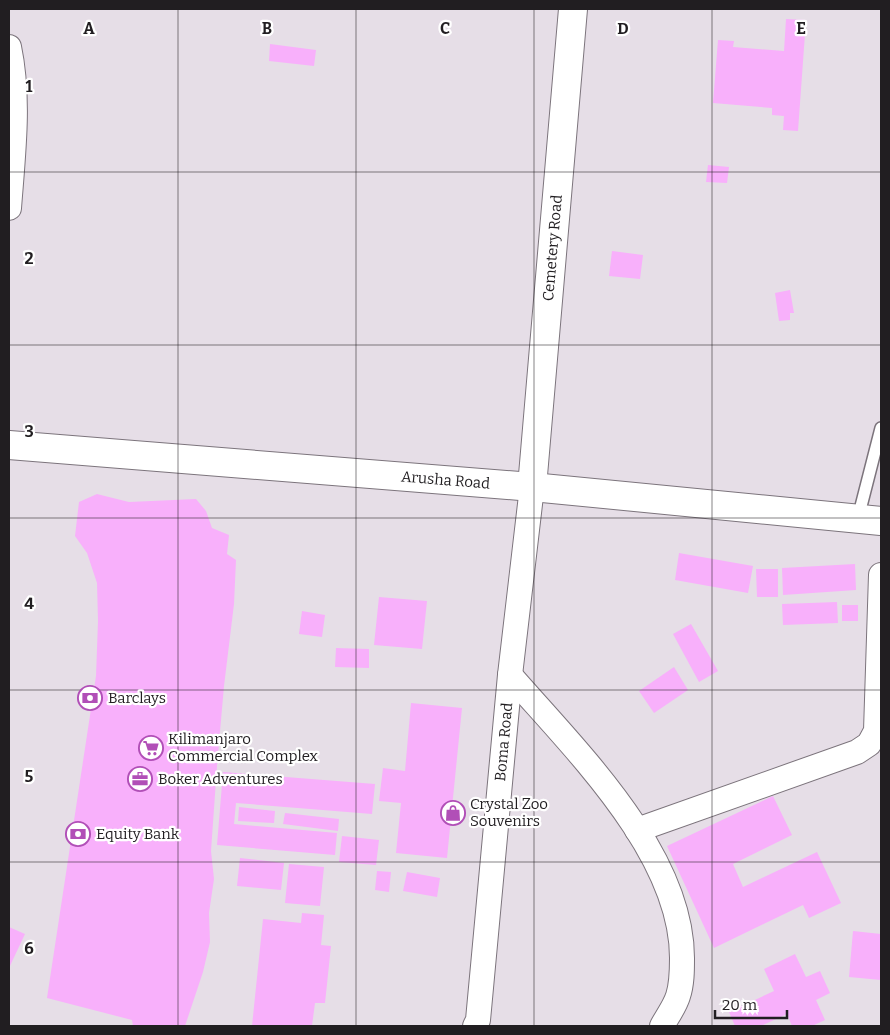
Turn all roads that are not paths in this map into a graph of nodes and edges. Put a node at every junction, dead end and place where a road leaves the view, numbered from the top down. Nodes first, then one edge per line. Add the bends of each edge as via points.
1 (573, 9) edge
2 (9, 47) edge
3 (12, 78) edge
4 (9, 208) edge
5 (881, 428) edge
6 (9, 445) edge
7 (532, 487) junction
8 (870, 519) edge
9 (881, 575) edge
10 (510, 675) junction
11 (637, 830) junction
12 (476, 1026) edge
13 (662, 1026) edge

1 - 7 main road, Cemetery Road
2 - 3 street
3 - 4 street via 15,108
5 - 8 lane
6 - 7 main road, Arusha Road
7 - 8 main road, Arusha Road
7 - 10 street, Boma Road
9 - 11 street via 876,731 869,744 857,752
10 - 11 street via 598,777
10 - 12 street, Boma Road
11 - 13 street via 654,857 680,925 682,973 678,996

